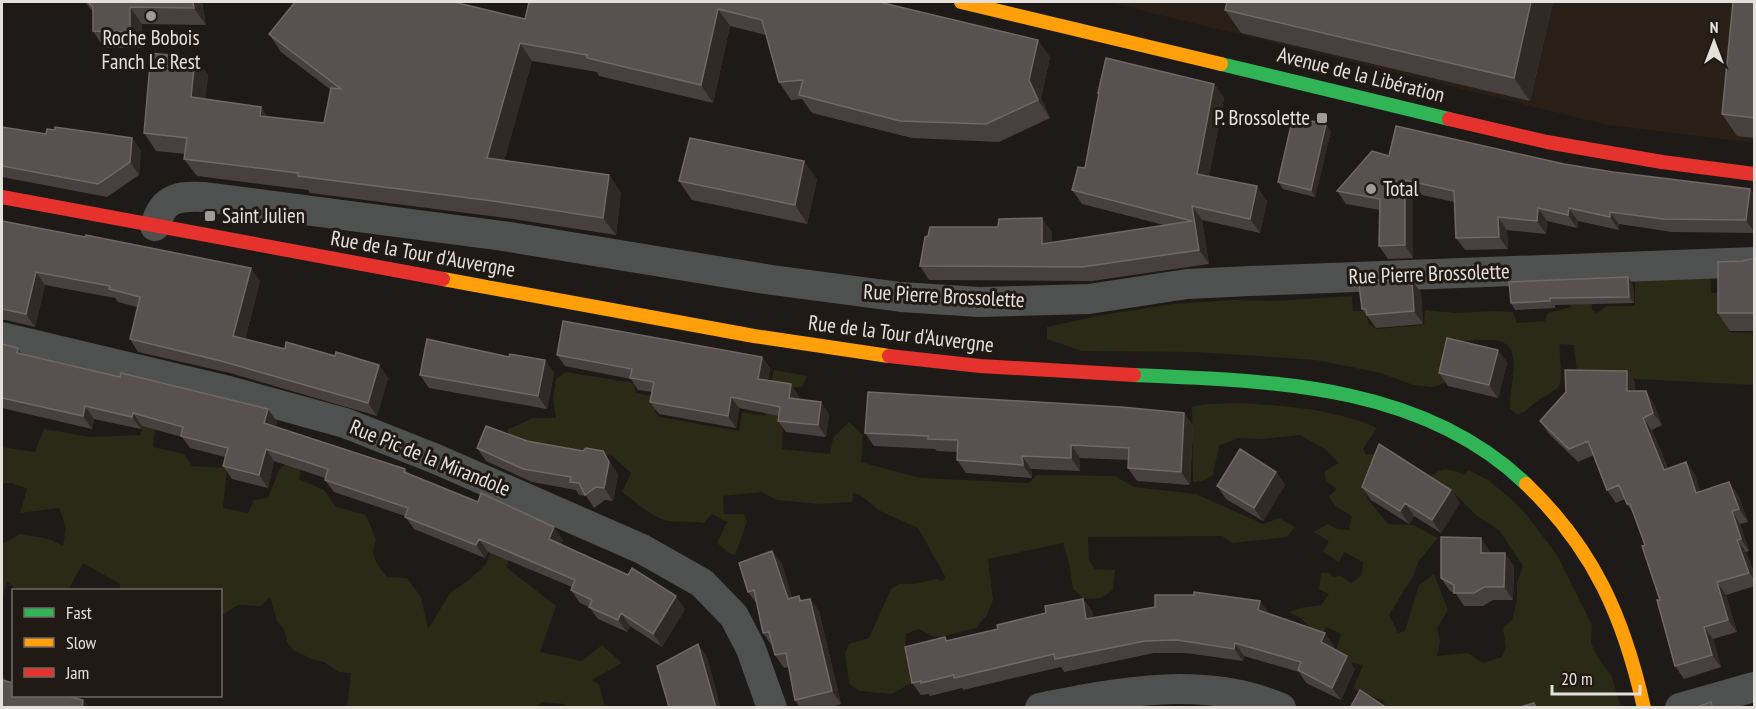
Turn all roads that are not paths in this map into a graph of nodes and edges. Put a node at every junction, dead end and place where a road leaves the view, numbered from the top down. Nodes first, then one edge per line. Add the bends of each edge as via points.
1 (961, 2) edge
2 (1755, 174) edge
3 (2, 197) edge
4 (155, 226) junction
5 (1755, 262) edge
6 (2, 337) edge
7 (1755, 687) edge
8 (772, 708) edge
9 (1040, 708) edge
10 (1281, 708) edge
11 (1644, 708) edge
12 (1680, 708) edge

1 - 2 street, Avenue de la Libération via 1547,142
3 - 4 street, Rue de la Tour d'Auvergne
4 - 5 street, Rue Pierre Brossolette via 166,203 187,196 205,197 514,238 841,290 980,302 1089,299 1250,280
4 - 11 street, Rue de la Tour d'Auvergne via 856,352 970,366 1315,387 1388,405 1438,424 1491,454 1528,484 1557,515 1581,545 1607,592 1623,631
6 - 8 street, Rue Pic de la Mirandole via 345,423 642,549 702,583 734,616 751,648
7 - 12 street
9 - 10 street via 1087,698 1178,689 1250,697

